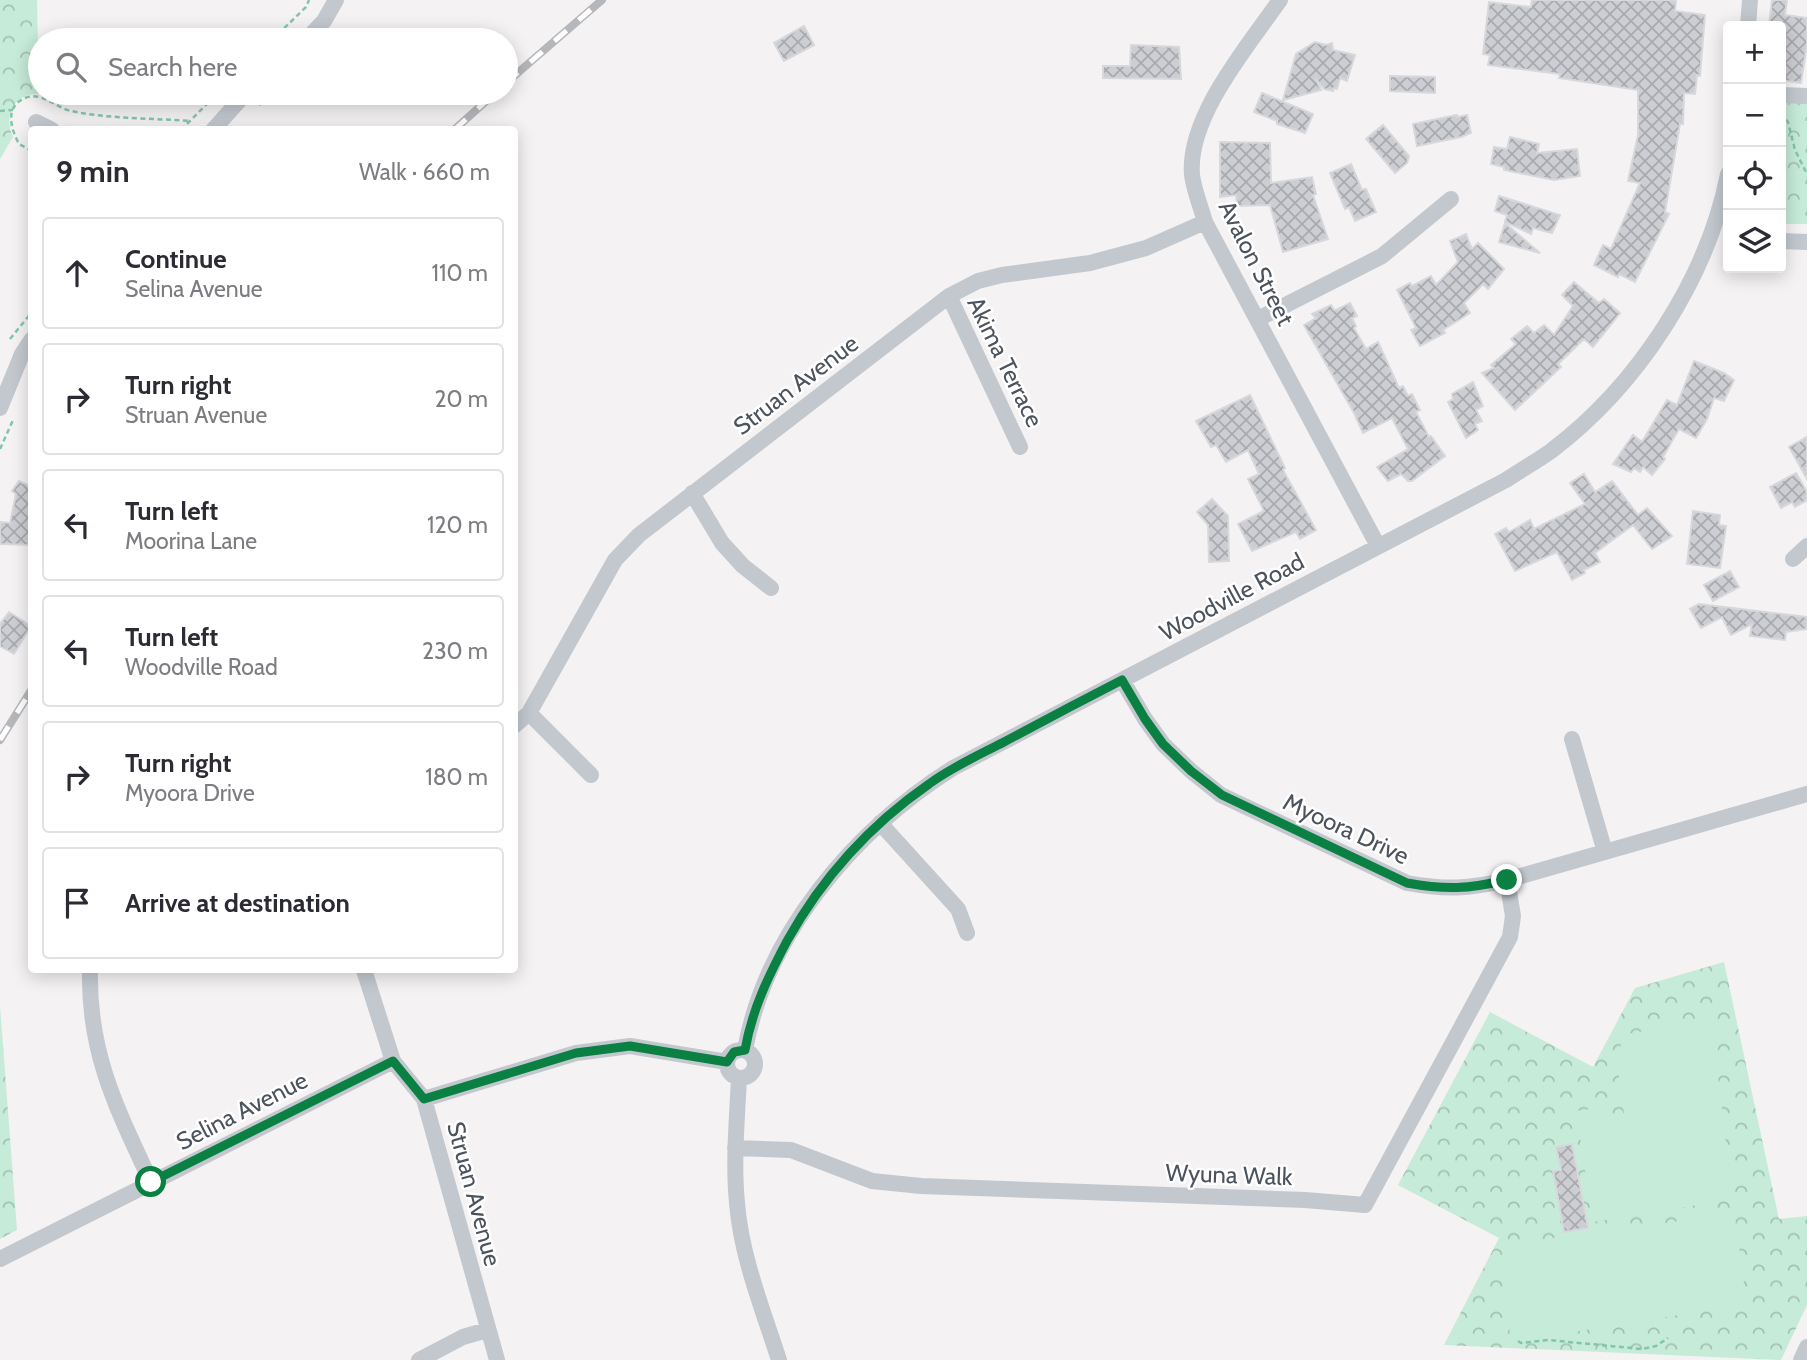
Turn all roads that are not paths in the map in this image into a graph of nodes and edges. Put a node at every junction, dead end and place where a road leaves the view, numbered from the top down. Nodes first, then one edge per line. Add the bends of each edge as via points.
1 (337, 0) edge
2 (1280, 0) edge
3 (1751, 0) edge
4 (1749, 21) edge
5 (317, 28) edge
6 (1786, 95) edge
7 (1807, 96) edge
8 (235, 105) edge
9 (36, 122) dead end
10 (44, 126) edge
11 (217, 126) edge
12 (1451, 199) dead end
13 (1723, 210) edge
14 (1205, 222) junction
15 (1720, 233) edge
16 (1786, 242) edge
17 (1807, 242) edge
18 (948, 296) junction
19 (1258, 319) junction
20 (28, 345) edge
21 (0, 408) edge
22 (1020, 447) dead end
23 (692, 493) junction
24 (1378, 546) junction
25 (1807, 546) edge
26 (1794, 559) dead end
27 (771, 588) dead end
28 (1122, 680) junction
29 (529, 713) junction
30 (518, 723) edge
31 (1572, 739) dead end
32 (591, 775) dead end
33 (1807, 794) edge
34 (880, 823) junction
35 (1605, 852) junction
36 (1507, 880) junction
37 (967, 933) dead end
38 (90, 973) edge
39 (364, 973) edge
40 (745, 1050) junction
41 (393, 1061) junction
42 (727, 1062) junction
43 (739, 1078) junction
44 (424, 1099) junction
45 (736, 1148) junction
46 (151, 1182) junction
47 (0, 1259) edge
48 (487, 1329) junction
49 (1807, 1347) edge
50 (419, 1360) edge
51 (497, 1360) edge
52 (779, 1360) edge
53 (1801, 1360) edge

1 - 5 street
2 - 14 street, Avalon Street via 1230,72 1195,142 1192,175
3 - 4 street
6 - 7 street
8 - 11 street
9 - 10 street
12 - 19 street via 1382,256
13 - 15 street, Woodville Road
14 - 18 street, Struan Avenue via 1146,248 1090,263 1002,275
14 - 19 street, Avalon Street
15 - 24 street, Woodville Road via 1648,352 1598,410 1506,480
16 - 17 street
18 - 22 street, Akima Terrace
18 - 23 street, Struan Avenue
19 - 24 street, Avalon Street
20 - 21 street
23 - 27 street via 722,543
23 - 29 street, Struan Avenue via 639,535 615,561
24 - 28 street, Woodville Road
25 - 26 street
28 - 34 street, Woodville Road via 953,768
28 - 36 street, Myoora Drive via 1163,744 1222,795 1407,883 1440,889
29 - 30 street, Struan Avenue
29 - 32 street
31 - 35 street
33 - 35 street, Myoora Drive
34 - 37 street via 958,909
34 - 40 street, Woodville Road via 834,871 794,928 761,990
35 - 36 street, Myoora Drive
36 - 45 street, Wyuna Walk via 1513,916 1510,937 1365,1205 920,1186 872,1181 791,1150
38 - 46 street via 99,1058
39 - 41 street, Struan Avenue
40 - 42 street via 734,1052
40 - 43 street via 754,1056 756,1065 752,1074
41 - 44 street, Struan Avenue
41 - 46 street, Selina Avenue
42 - 43 street via 731,1074
42 - 44 street via 630,1046 576,1053
43 - 45 street
44 - 48 street, Struan Avenue
45 - 52 street via 737,1204 748,1260
46 - 47 street, Selina Avenue
48 - 50 street
48 - 51 street, Struan Avenue
49 - 53 street

